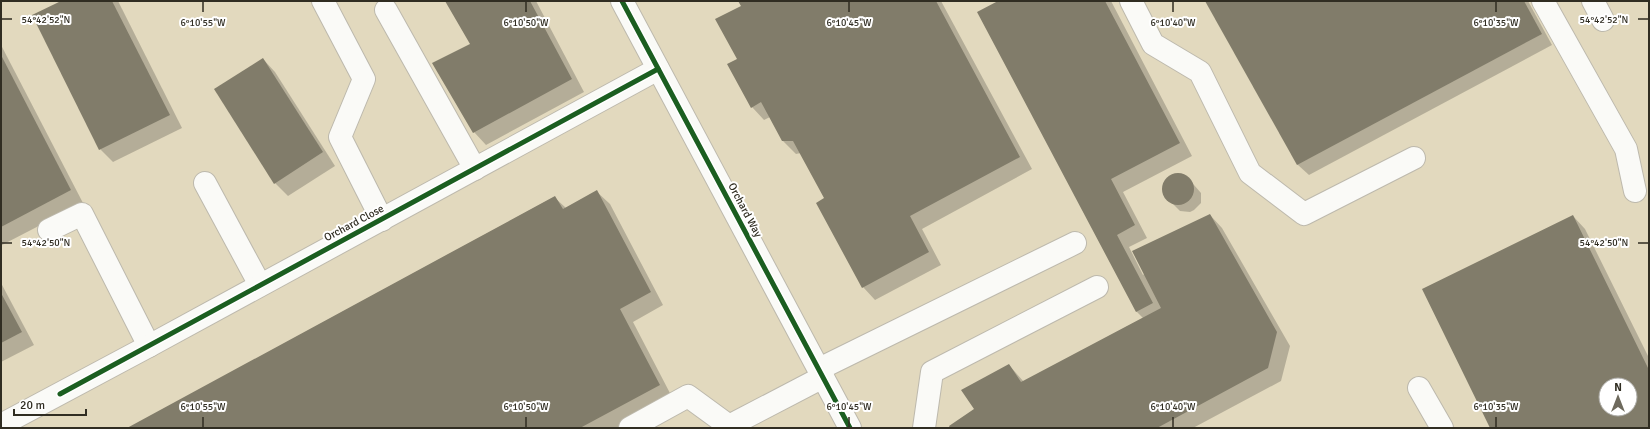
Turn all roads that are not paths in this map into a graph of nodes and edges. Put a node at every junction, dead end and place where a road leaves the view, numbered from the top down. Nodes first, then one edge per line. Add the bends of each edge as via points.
1 (323, 1) edge
2 (622, 1) edge
3 (1131, 1) edge
4 (1543, 1) edge
5 (1593, 1) edge
6 (386, 10) dead end
7 (1603, 20) dead end
8 (658, 69) junction
9 (1414, 158) dead end
10 (474, 169) junction
11 (205, 183) dead end
12 (1635, 191) dead end
13 (382, 220) junction
14 (49, 230) dead end
15 (1075, 243) dead end
16 (260, 285) junction
17 (1097, 287) dead end
18 (149, 346) junction
19 (821, 373) junction
20 (1419, 388) dead end
21 (1, 425) edge
22 (630, 428) edge
23 (850, 428) edge
24 (924, 428) edge
25 (1442, 428) edge

1 - 13 street via 364,79 340,137
2 - 8 street, Orchard Way
3 - 9 street via 1153,44 1200,72 1250,173 1304,214
4 - 12 street via 1626,149
5 - 7 street
6 - 10 street
8 - 10 street, Orchard Close
8 - 19 street, Orchard Way
10 - 13 street, Orchard Close
11 - 16 street
13 - 16 street, Orchard Close
14 - 18 street via 82,214
15 - 19 street
16 - 18 street, Orchard Close
17 - 24 street via 932,372
18 - 21 street, Orchard Close
19 - 22 street via 729,426 688,396
19 - 23 street, Orchard Way
20 - 25 street

